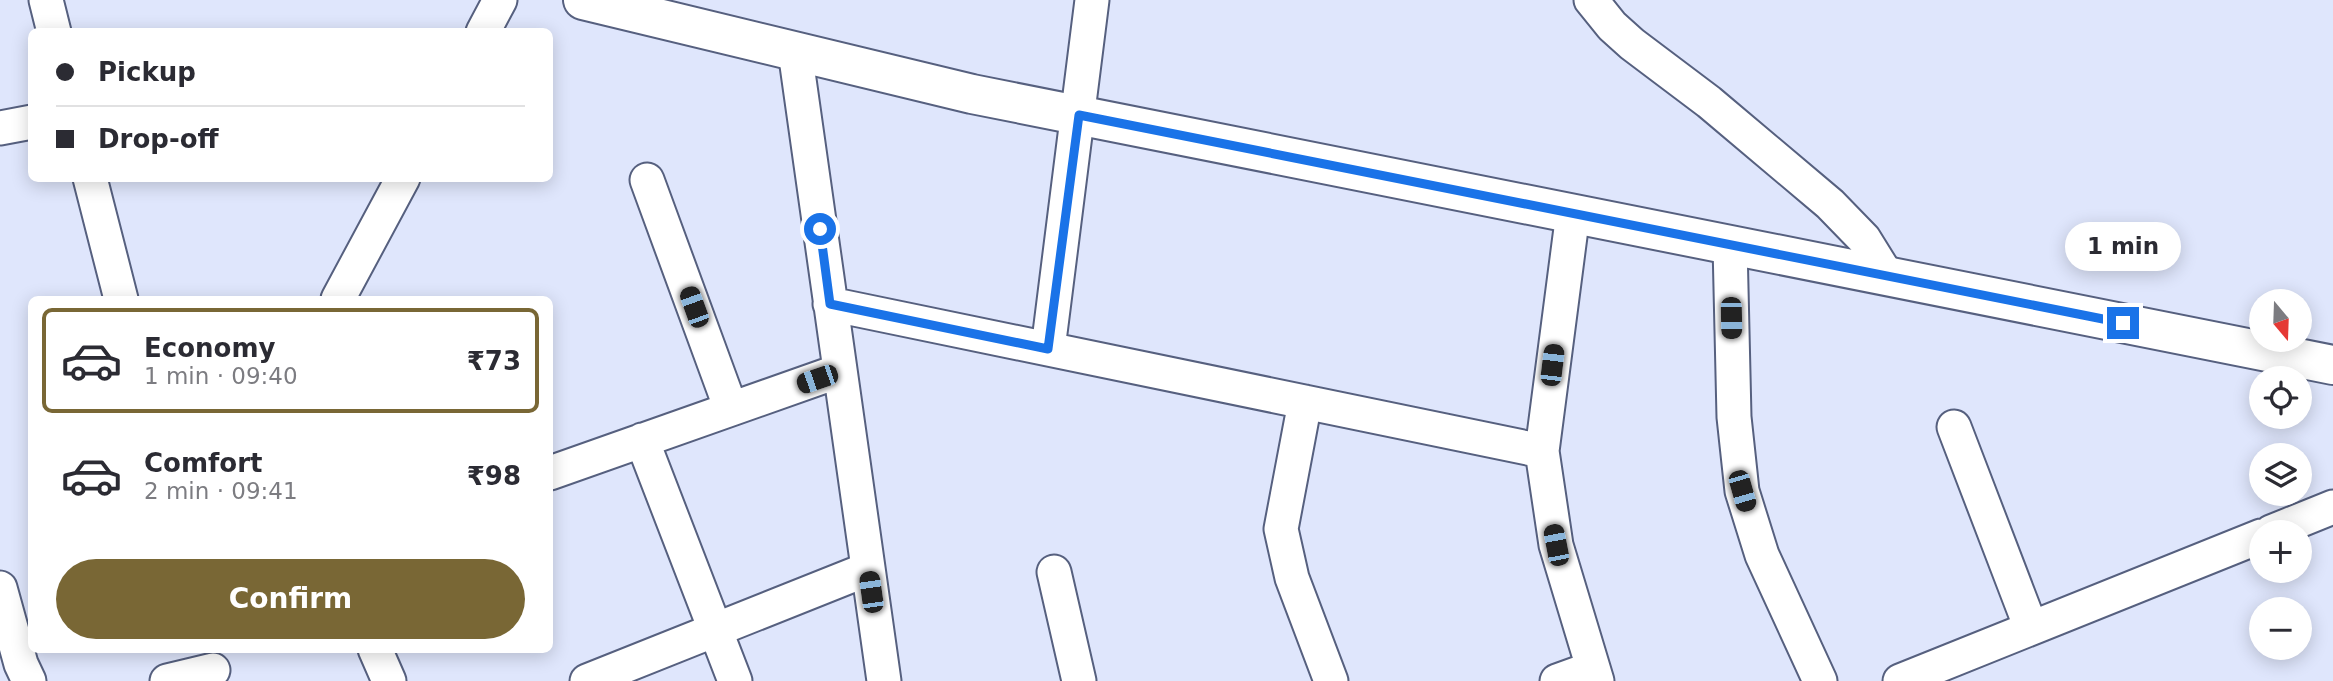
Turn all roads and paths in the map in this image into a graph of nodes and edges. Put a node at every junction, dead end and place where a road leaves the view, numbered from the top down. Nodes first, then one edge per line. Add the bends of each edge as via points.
1 (46, 0) edge
2 (500, 0) edge
3 (583, 0) edge
4 (1092, 0) edge
5 (1591, 0) edge
6 (634, 6) edge
7 (53, 28) edge
8 (485, 28) edge
9 (794, 51) junction
10 (1079, 115) junction
11 (28, 123) edge
12 (0, 128) edge
13 (647, 180) dead end
14 (91, 182) edge
15 (401, 182) edge
16 (1573, 213) junction
17 (1730, 244) junction
18 (1887, 276) junction
19 (120, 296) edge
20 (345, 296) edge
21 (830, 304) junction
22 (1048, 349) junction
23 (2333, 365) edge
24 (839, 371) junction
25 (1305, 402) junction
26 (731, 409) junction
27 (1954, 427) dead end
28 (642, 440) junction
29 (1542, 451) junction
30 (553, 471) edge
31 (2333, 507) edge
32 (2300, 520) edge
33 (2249, 541) edge
34 (868, 569) junction
35 (1054, 572) dead end
36 (0, 588) edge
37 (2031, 628) junction
38 (716, 629) junction
39 (377, 653) edge
40 (212, 667) edge
41 (1595, 674) edge
42 (29, 681) edge
43 (167, 681) edge
44 (389, 681) edge
45 (587, 681) edge
46 (735, 681) edge
47 (884, 681) edge
48 (1079, 681) edge
49 (1331, 681) edge
50 (1557, 681) edge
51 (1819, 681) edge
52 (1900, 681) edge

1 - 7 street
2 - 8 street
3 - 6 main road
4 - 10 street
5 - 18 street via 1632,44 1830,204 1864,239
6 - 9 main road
9 - 10 main road
9 - 21 street
10 - 16 main road
10 - 22 street
11 - 12 street
13 - 26 street
14 - 19 street
15 - 20 street
16 - 17 main road
16 - 29 street
17 - 18 main road
17 - 51 street via 1734,417 1742,491 1762,555
18 - 23 main road
21 - 22 street
21 - 24 street
22 - 25 street
24 - 26 street
24 - 34 street
25 - 29 street
25 - 49 street via 1281,529 1292,578
26 - 28 street
27 - 37 street
28 - 30 street
28 - 38 street
29 - 41 street via 1556,545
31 - 32 street
33 - 37 street
34 - 38 street
34 - 47 street
35 - 48 street
36 - 42 street
37 - 52 street
38 - 45 street
38 - 46 street
39 - 44 street
40 - 43 street
41 - 50 street

